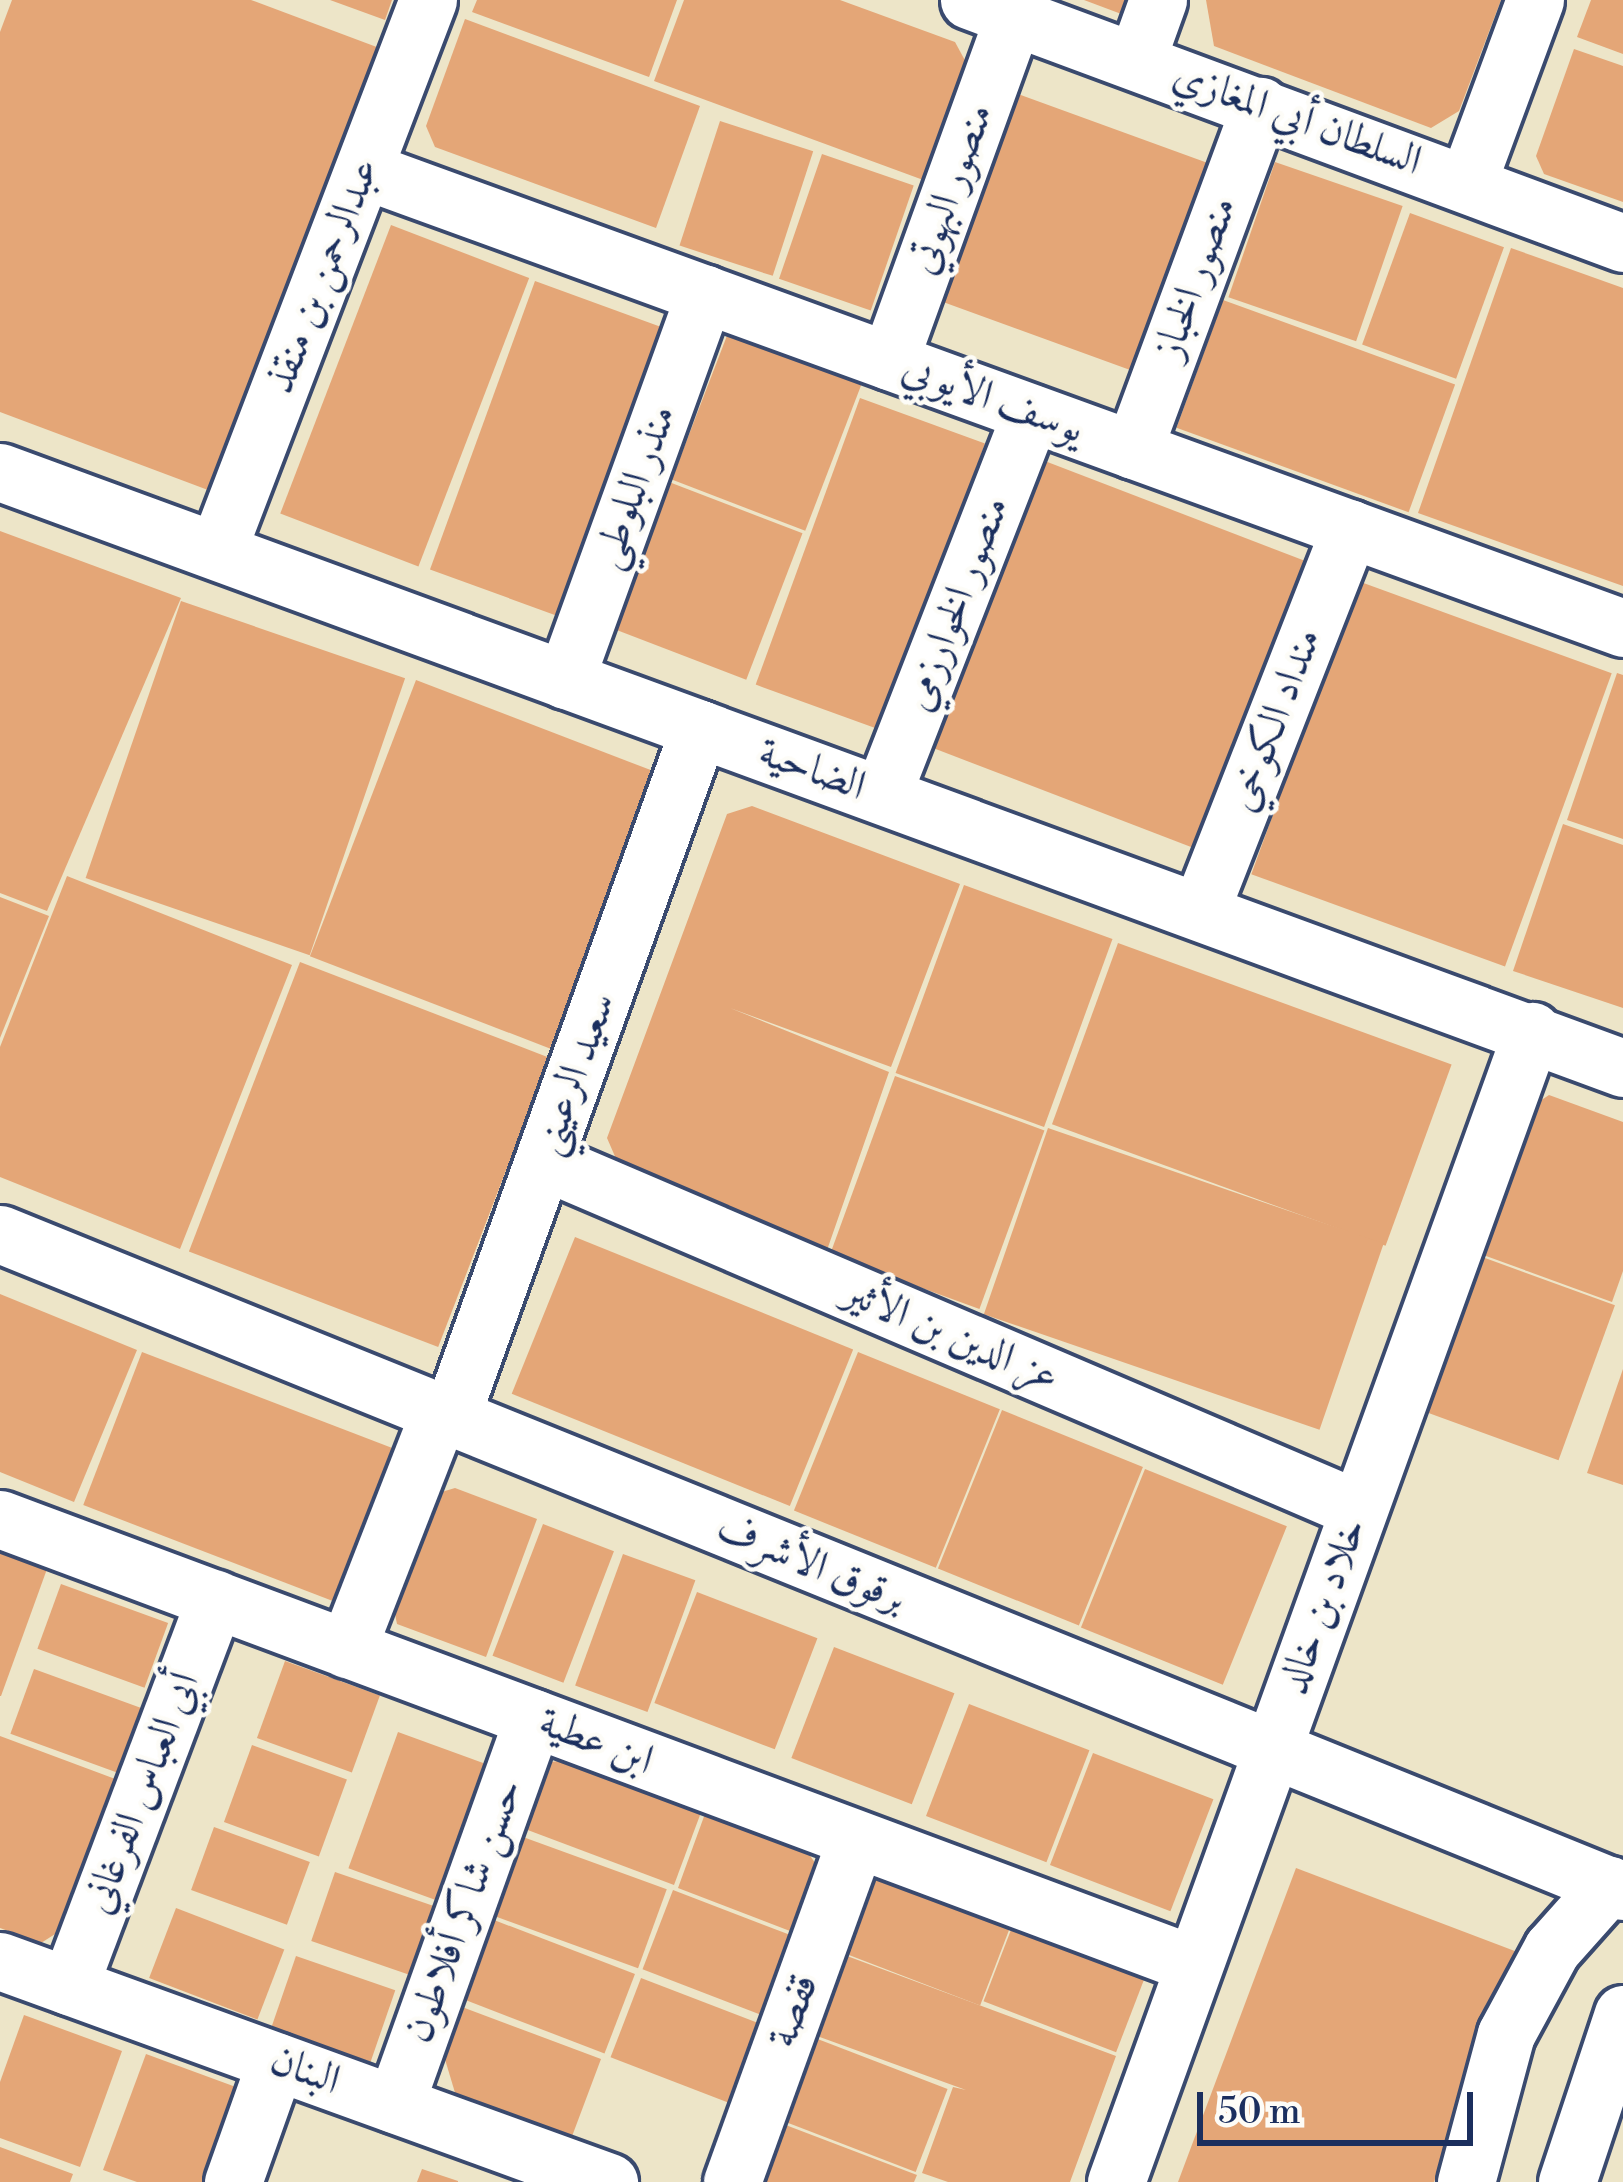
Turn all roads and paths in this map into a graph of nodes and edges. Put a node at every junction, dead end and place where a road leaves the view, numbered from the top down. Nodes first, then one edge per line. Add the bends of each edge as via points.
1 (428, 0) edge
2 (1159, 0) edge
3 (1535, 0) edge
4 (991, 8) edge
5 (1136, 61) junction
6 (1260, 106) junction
7 (364, 170) junction
8 (1468, 182) junction
9 (1623, 243) edge
10 (705, 294) junction
11 (889, 361) junction
12 (1031, 413) junction
13 (1133, 450) junction
14 (0, 472) edge
15 (1350, 528) junction
16 (217, 551) junction
17 (1623, 628) edge
18 (565, 680) junction
19 (699, 729) junction
20 (882, 795) junction
21 (1200, 911) junction
22 (1532, 1030) junction
23 (1623, 1068) edge
24 (544, 1161) junction
25 (0, 1234) edge
26 (444, 1417) junction
27 (1358, 1510) junction
28 (0, 1519) edge
29 (215, 1599) junction
30 (347, 1649) junction
31 (532, 1718) junction
32 (1271, 1749) junction
33 (856, 1840) junction
34 (1616, 1888) edge
35 (0, 1960) edge
36 (1193, 1964) junction
37 (69, 1986) junction
38 (1623, 2014) edge
39 (276, 2061) junction
40 (395, 2104) junction
41 (525, 2168) edge
42 (233, 2182) edge
43 (609, 2182) edge
44 (732, 2182) edge
45 (1115, 2182) edge
46 (1466, 2182) edge
47 (1567, 2182) edge

1 - 7 street, عبدالرحمن بن منقذ
2 - 5 street
3 - 8 street
4 - 5 street, السلطان أبي المغازي
4 - 11 street, منصور البهوتي
5 - 6 street, السلطان أبي المغازي
6 - 8 street, السلطان أبي المغازي
6 - 13 street, منصور الخباز
7 - 10 street, يوسف الأيوبي
7 - 16 street, عبدالرحمن بن منقذ
8 - 9 street, السلطان أبي المغازي
10 - 11 street, يوسف الأيوبي
10 - 18 street, منذر البلوطي
11 - 12 street, يوسف الأيوبي
12 - 13 street, يوسف الأيوبي
12 - 20 street, منصور الخوارزمي
13 - 15 street, يوسف الأيوبي
14 - 16 street, الضاحية
15 - 17 street, يوسف الأيوبي
15 - 21 street, منداد الكوخي
16 - 18 street, الضاحية
18 - 19 street, الضاحية
19 - 20 street, الضاحية
19 - 24 street, سعيد الرعيني
20 - 21 street, الضاحية
21 - 22 street, الضاحية
22 - 23 street, الضاحية
22 - 27 street, خلاد بن خالد
24 - 26 street, سعيد الرعيني
24 - 27 street, عز الدين بن الأثير
25 - 26 street, برقوق الأشرف
26 - 30 street, سعيد الرعيني
26 - 32 street, برقوق الأشرف
27 - 32 street, خلاد بن خالد
28 - 29 street, ابن عطية
29 - 30 street, ابن عطية
29 - 37 street, أبي العباس الفرغاني
30 - 31 street, ابن عطية
31 - 33 street, ابن عطية
31 - 40 street, حسن شاكر أفلاطون
32 - 34 street, برقوق الأشرف
32 - 36 street, خلاد بن خالد
33 - 36 street, ابن عطية
33 - 44 street, قفصة
34 - 46 street via 1552,1948 1506,2034
35 - 37 street, البنان
36 - 45 street, خلاد بن خالد
37 - 39 street, البنان
38 - 47 street
39 - 40 street, البنان
39 - 42 street
40 - 41 street, البنان
41 - 43 street, البنان

